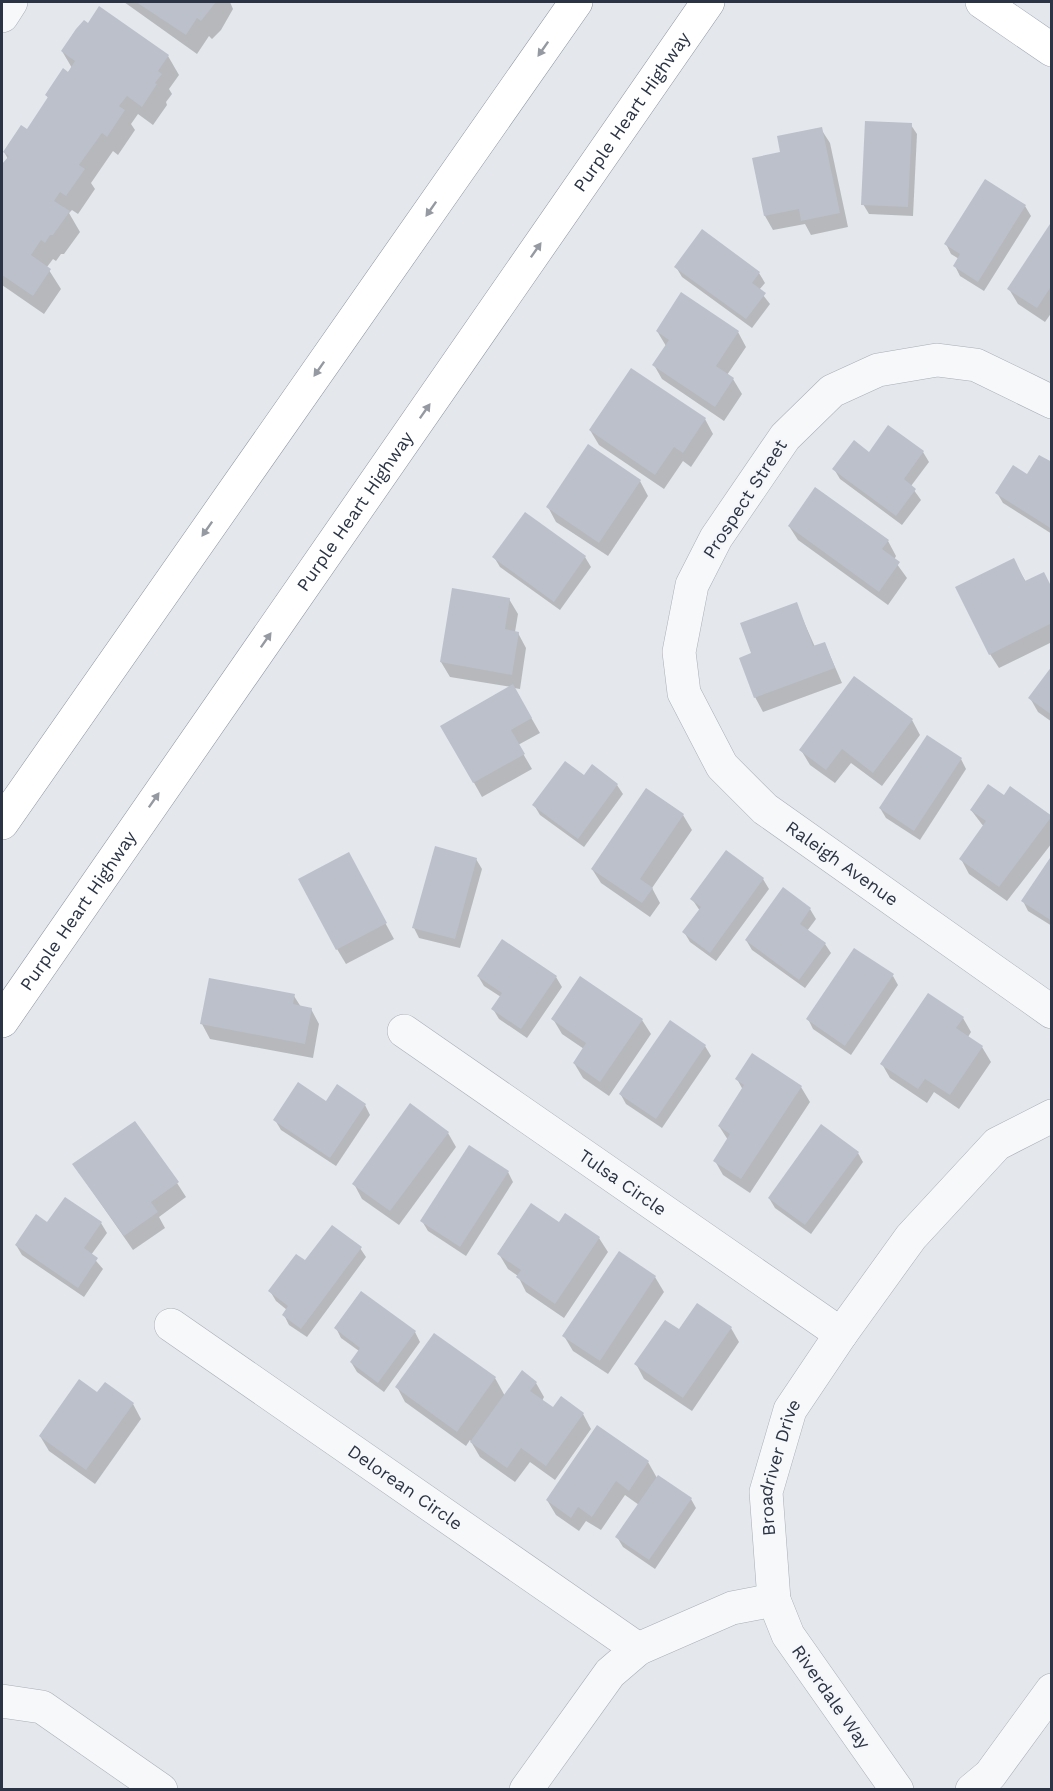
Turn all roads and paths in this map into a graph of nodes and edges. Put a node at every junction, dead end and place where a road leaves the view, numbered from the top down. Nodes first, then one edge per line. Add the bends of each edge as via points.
1 (11, 2) edge
2 (576, 2) edge
3 (708, 2) edge
4 (982, 2) edge
5 (2, 16) edge
6 (1052, 50) edge
7 (1052, 402) edge
8 (682, 672) joint
9 (2, 823) edge
10 (1052, 1012) edge
11 (2, 1021) edge
12 (404, 1031) dead end
13 (1052, 1116) edge
14 (171, 1325) dead end
15 (841, 1334) junction
16 (774, 1600) junction
17 (638, 1649) junction
18 (1052, 1690) edge
19 (2, 1701) edge
20 (160, 1790) edge
21 (526, 1790) edge
22 (897, 1790) edge
23 (972, 1790) edge

1 - 5 street
2 -> 9 main road
11 -> 3 main road, Purple Heart Highway
4 - 6 main road
7 - 8 street, Prospect Street via 976,365 937,360 878,370 832,391 785,437 716,538 692,585 679,652
8 - 10 street, Raleigh Avenue via 684,693 722,766 765,809
12 - 15 street, Tulsa Circle
13 - 15 street, Broadriver Drive via 997,1144 911,1237
14 - 17 street, Delorean Circle
15 - 16 street, Broadriver Drive via 790,1410 766,1492
16 - 17 street via 732,1608
16 - 22 street, Riverdale Way via 788,1635
17 - 21 street via 610,1673
18 - 23 street via 990,1775
19 - 20 street via 42,1707

